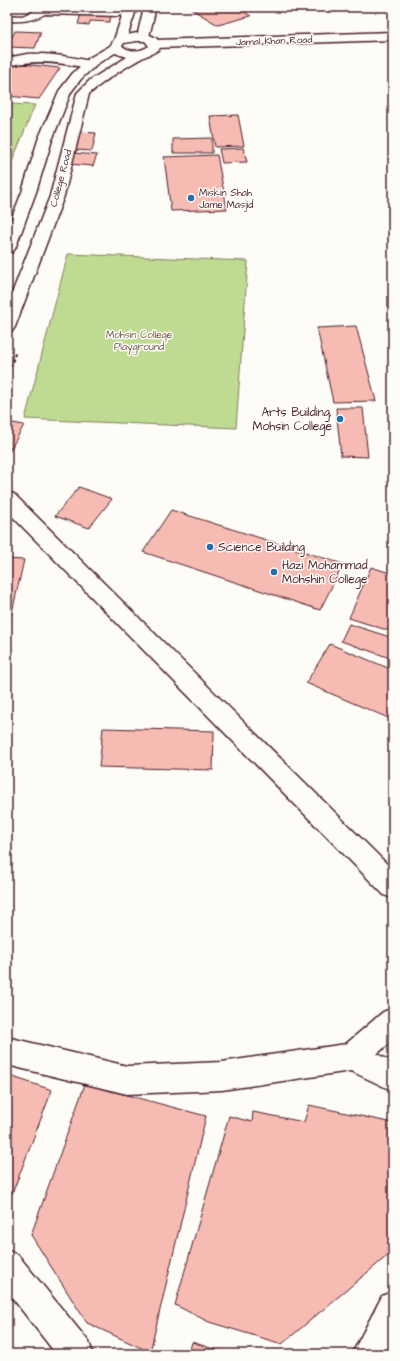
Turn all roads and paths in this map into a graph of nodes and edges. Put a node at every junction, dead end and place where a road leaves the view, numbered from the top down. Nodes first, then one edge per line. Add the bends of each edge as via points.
1 (131, 7) edge
2 (150, 7) edge
3 (118, 13) dead end
4 (7, 18) edge
5 (393, 36) edge
6 (143, 37) junction
7 (118, 44) junction
8 (155, 44) junction
9 (141, 53) junction
10 (7, 62) edge
11 (90, 65) junction
12 (7, 249) edge
13 (7, 327) edge
14 (17, 347) dead end
15 (7, 377) edge
16 (7, 499) edge
17 (393, 887) edge
18 (393, 1022) edge
19 (7, 1051) edge
20 (352, 1057) junction
21 (393, 1078) edge
22 (7, 1266) edge
23 (393, 1307) edge
24 (77, 1354) edge
25 (368, 1354) edge

1 - 7 main road
2 - 6 main road
3 - 4 main road via 56,10 42,11 22,19
5 - 8 main road, Jamal Khan Road
6 - 7 main road via 130,37
6 - 8 main road
7 - 9 main road via 119,50
7 - 11 main road
8 - 9 main road, College Road via 152,50
9 - 13 main road, College Road via 83,93 57,196
10 - 11 main road via 20,58 38,58 71,60
11 - 12 main road via 65,91
14 - 15 path
16 - 17 main road
18 - 20 main road
19 - 20 main road via 127,1080 222,1076
20 - 21 main road
22 - 24 main road
23 - 25 main road

